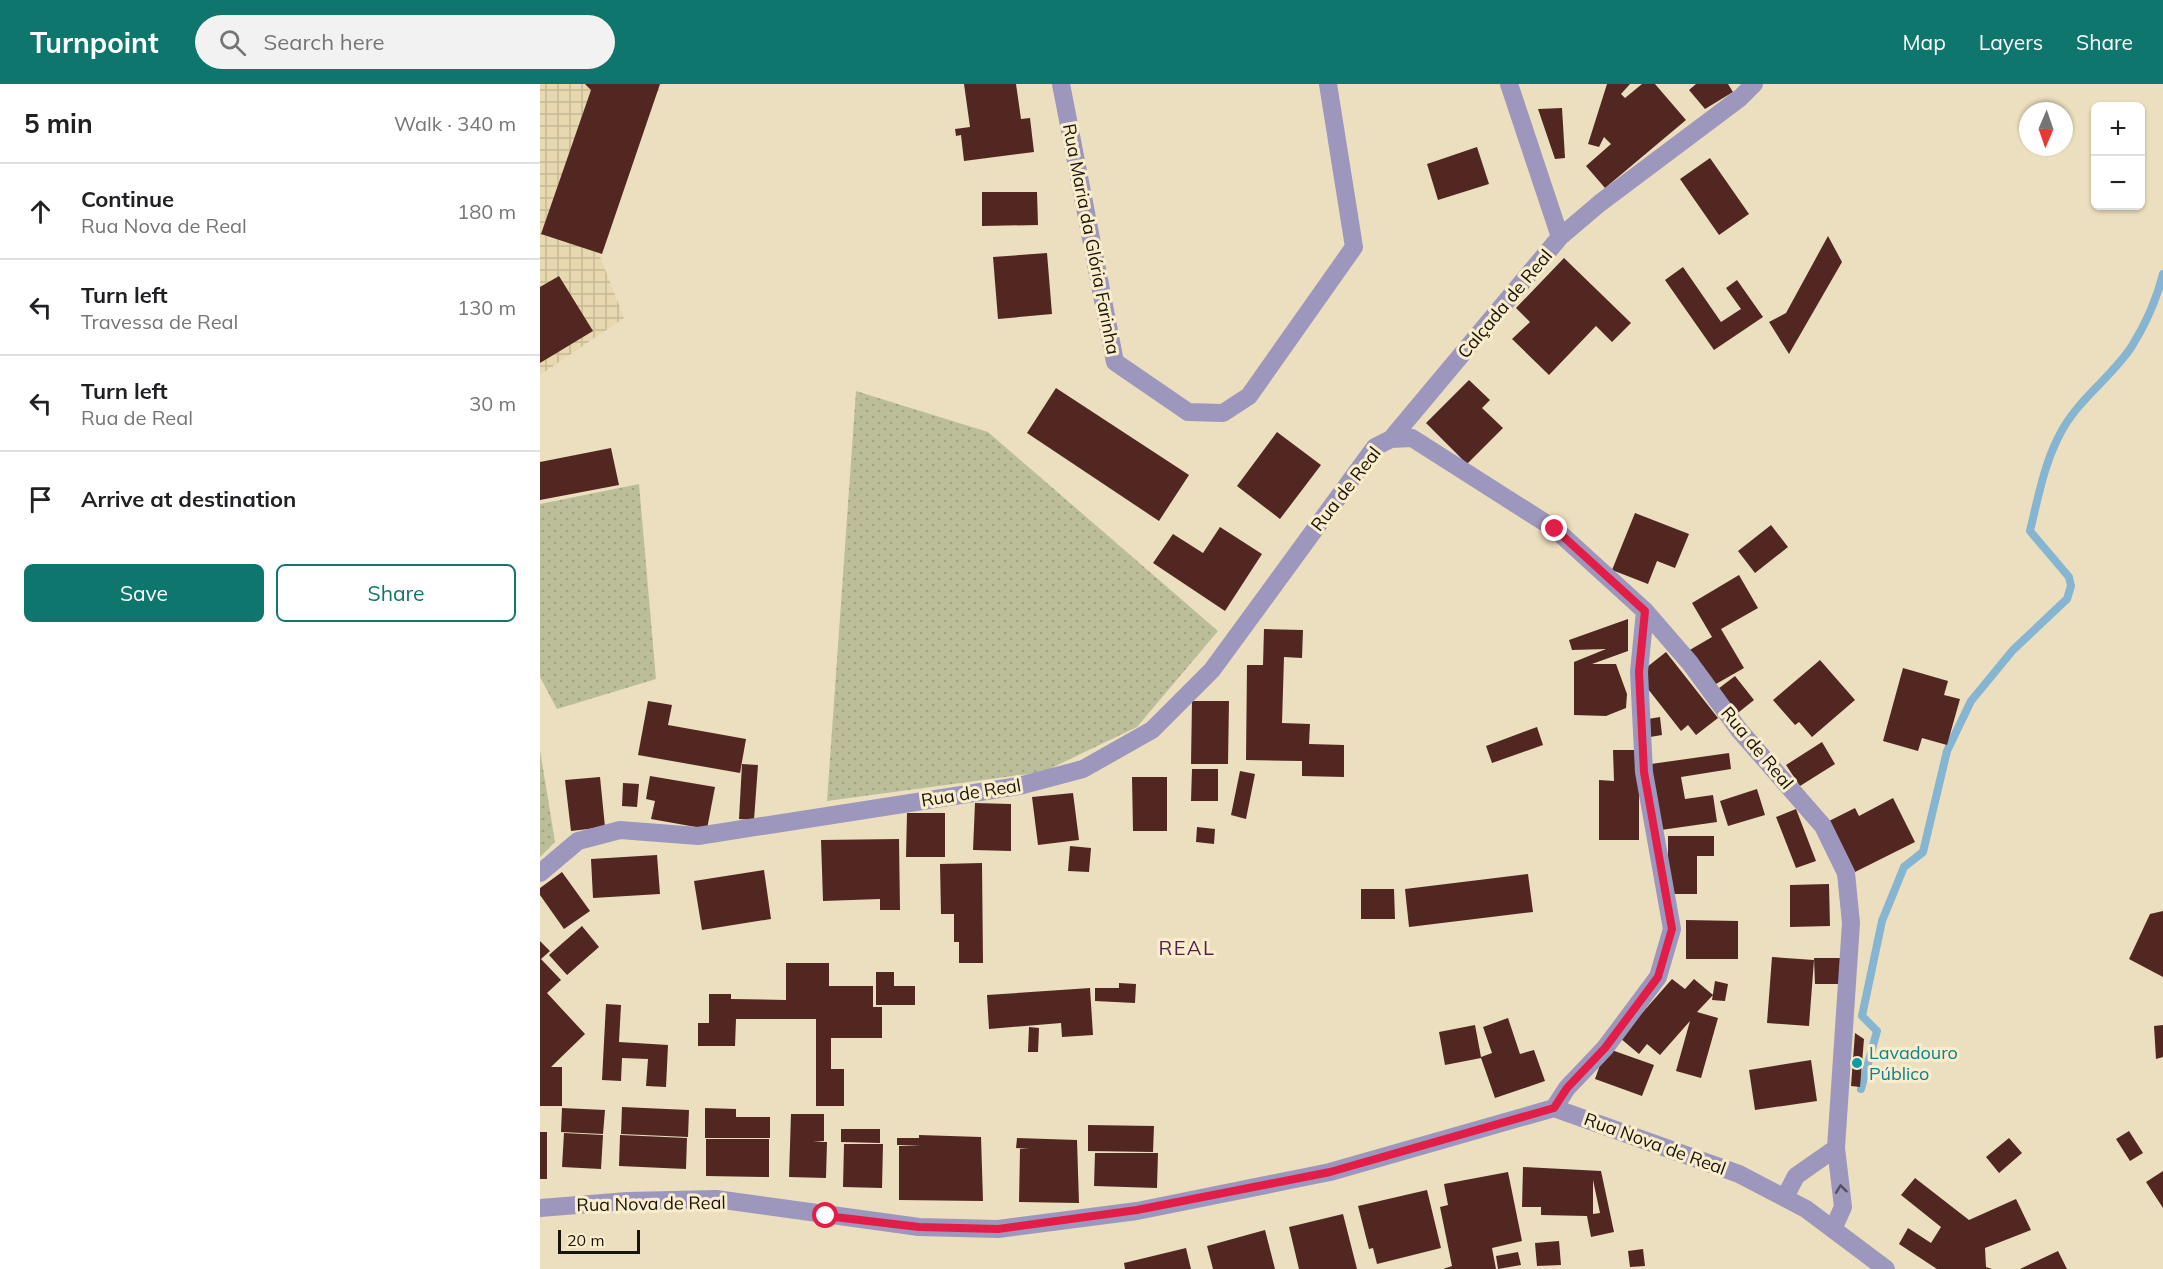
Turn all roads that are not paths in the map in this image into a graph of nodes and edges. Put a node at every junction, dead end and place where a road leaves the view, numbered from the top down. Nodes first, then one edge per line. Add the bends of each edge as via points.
1 (1061, 84) edge
2 (1328, 84) edge
3 (1509, 84) edge
4 (1754, 84) edge
5 (1560, 237) junction
6 (1391, 439) junction
7 (1645, 611) junction
8 (540, 873) edge
9 (1554, 1108) junction
10 (1836, 1148) junction
11 (1785, 1197) junction
12 (540, 1208) edge
13 (1834, 1227) junction
14 (1886, 1269) edge

1 - 2 street, Rua Maria da Glória Farinha via 1115,362 1188,412 1223,413 1249,396 1354,247
3 - 5 street, Calçada de Real
4 - 5 street
5 - 6 street, Calçada de Real
6 - 7 street, Rua de Real via 1412,438 1555,529
6 - 8 street, Rua de Real via 1375,447 1212,670 1152,730 1083,769 1019,786 698,836 620,830 578,842
7 - 9 street via 1639,672 1644,772 1672,929 1658,977
7 - 10 street, Rua de Real via 1690,663 1738,730 1822,826 1846,873 1851,923
9 - 11 street, Rua Nova de Real via 1740,1174
9 - 12 street, Rua Nova de Real via 1330,1172 1137,1210 998,1229 907,1225 716,1199
10 - 11 street via 1796,1176
13 -> 10 street, Rua de Real via 1843,1207
11 - 13 street, Rua Nova de Real
13 - 14 street

